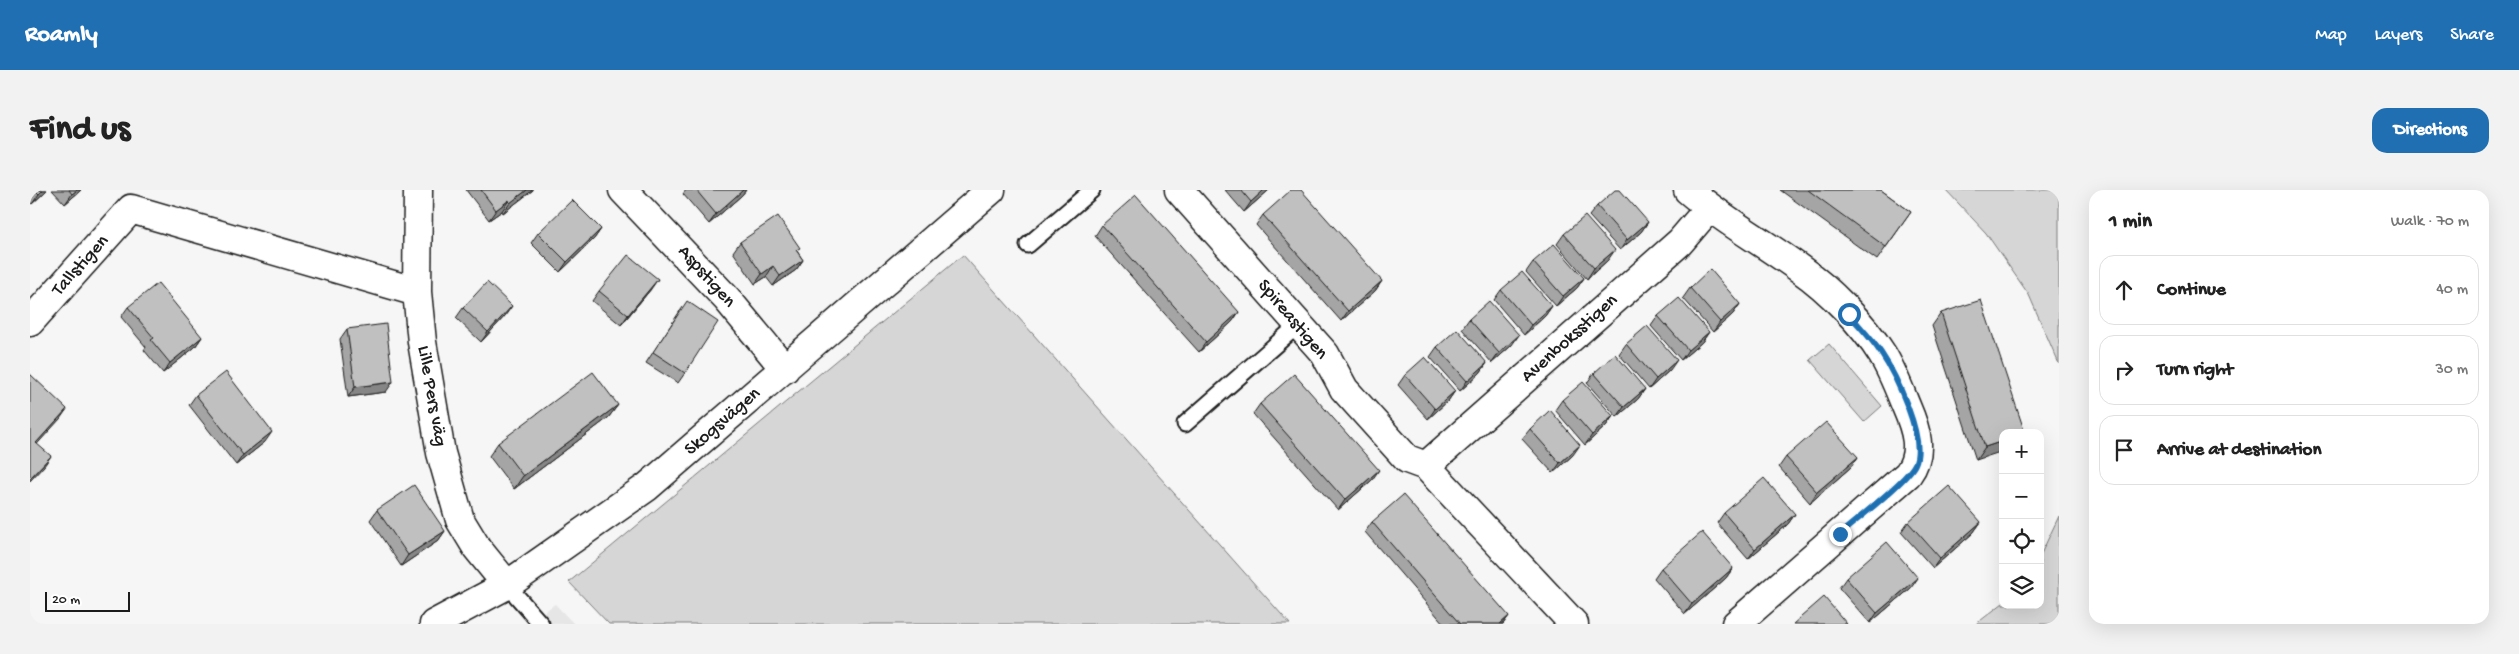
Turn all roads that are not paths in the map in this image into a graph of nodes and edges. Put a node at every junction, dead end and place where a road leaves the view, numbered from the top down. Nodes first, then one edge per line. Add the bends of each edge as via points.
1 (418, 190) edge
2 (623, 190) edge
3 (991, 190) edge
4 (1092, 190) edge
5 (1179, 190) edge
6 (1688, 190) edge
7 (1709, 208) junction
8 (1028, 245) dead end
9 (417, 292) junction
10 (30, 322) edge
11 (1298, 325) junction
12 (785, 369) junction
13 (1185, 424) dead end
14 (1426, 466) junction
15 (507, 585) junction
16 (434, 624) edge
17 (541, 624) edge
18 (1574, 624) edge
19 (1736, 624) edge

1 - 9 street, Lille Pers väg
2 - 12 street, Aspstigen via 727,299
3 - 12 street, Skogsvägen
4 - 8 lane
5 - 11 street, Spireastigen
6 - 7 street
7 - 14 street, Avenboksstigen via 1680,242
7 - 19 street via 1802,270 1849,314 1882,355 1902,395 1917,439 1917,456 1908,474
9 - 10 street, Tallstigen via 131,209
9 - 15 street, Lille Pers väg via 441,453 460,520
11 - 13 lane
11 - 14 street, Spireastigen via 1325,354 1350,396 1407,459
12 - 15 street, Skogsvägen via 647,487
14 - 18 street
15 - 16 street, Skogsvägen
15 - 17 lane

